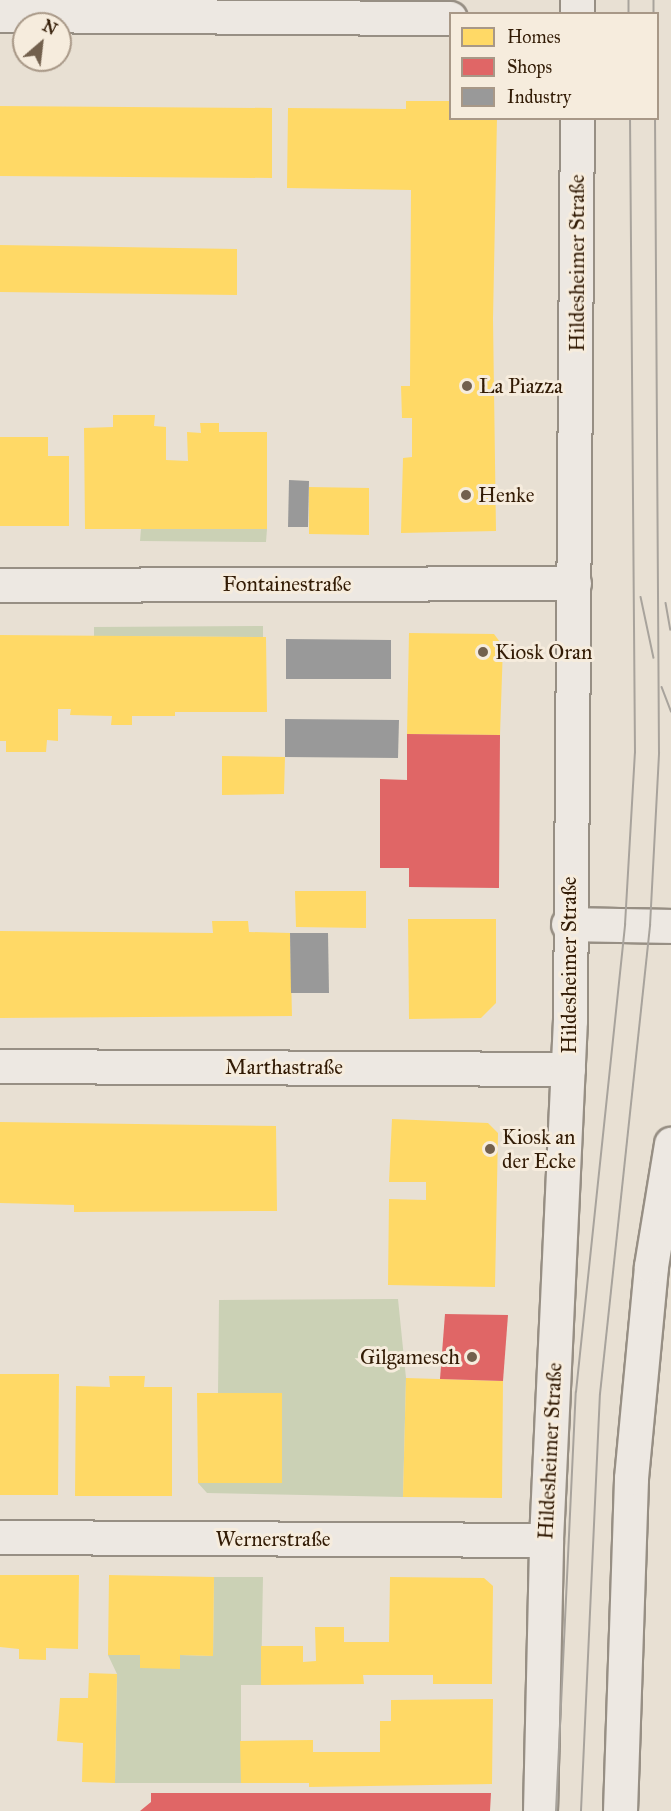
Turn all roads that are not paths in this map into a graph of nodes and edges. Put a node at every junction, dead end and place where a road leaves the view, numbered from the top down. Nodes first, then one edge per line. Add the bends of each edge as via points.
1 (0, 15) edge
2 (449, 18) edge
3 (577, 120) edge
4 (574, 583) junction
5 (0, 585) edge
6 (568, 924) junction
7 (671, 926) edge
8 (0, 1066) edge
9 (568, 1069) junction
10 (671, 1144) edge
11 (0, 1537) edge
12 (546, 1540) junction
13 (540, 1811) edge
14 (620, 1811) edge

1 - 2 main road
3 - 4 main road, Hildesheimer Straße
4 - 5 main road, Fontainestraße
4 - 6 main road, Hildesheimer Straße
6 - 7 main road
6 - 9 main road, Hildesheimer Straße
8 - 9 main road, Marthastraße
9 - 12 main road, Hildesheimer Straße
10 - 14 main road via 651,1266 631,1478
11 - 12 main road, Wernerstraße
12 - 13 main road, Hildesheimer Straße

